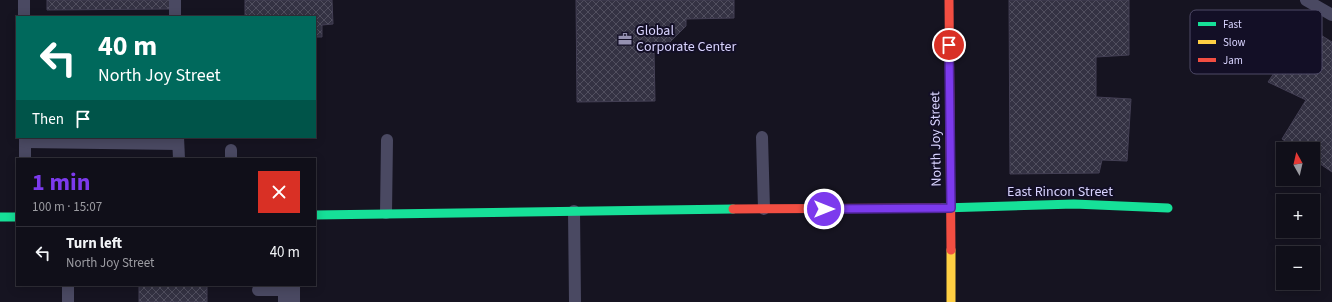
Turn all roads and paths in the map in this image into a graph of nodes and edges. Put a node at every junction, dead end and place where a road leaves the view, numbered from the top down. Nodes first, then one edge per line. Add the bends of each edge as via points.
1 (24, 0) edge
2 (175, 0) edge
3 (948, 0) edge
4 (1306, 0) edge
5 (1332, 15) edge
6 (24, 16) edge
7 (175, 16) edge
8 (762, 137) dead end
9 (25, 140) edge
10 (178, 140) edge
11 (387, 140) dead end
12 (25, 158) edge
13 (178, 158) edge
14 (951, 208) junction
15 (1168, 208) dead end
16 (764, 209) junction
17 (574, 211) junction
18 (386, 213) junction
19 (316, 215) edge
20 (0, 217) edge
21 (16, 217) edge
22 (68, 286) edge
23 (258, 290) dead end
24 (289, 292) edge
25 (68, 302) edge
26 (575, 302) edge
27 (951, 302) edge

1 - 6 lane
2 - 7 lane
3 - 14 street, North Joy Street
4 - 5 lane
8 - 16 lane
9 - 10 lane
9 - 12 lane
10 - 13 lane
11 - 18 lane
14 - 15 street, East Rincon Street via 1074,204
14 - 16 street, East Rincon Street
14 - 27 street, North Joy Street
16 - 17 street, East Rincon Street
17 - 18 street, East Rincon Street
17 - 26 lane
18 - 19 street, East Rincon Street
20 - 21 street
22 - 25 lane
23 - 24 lane

